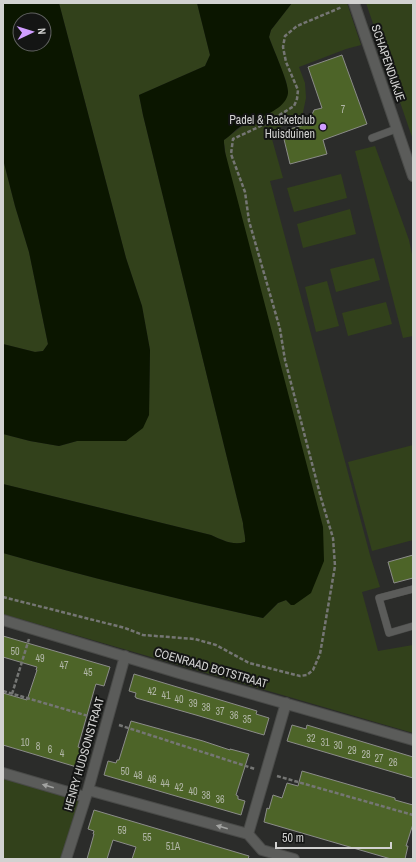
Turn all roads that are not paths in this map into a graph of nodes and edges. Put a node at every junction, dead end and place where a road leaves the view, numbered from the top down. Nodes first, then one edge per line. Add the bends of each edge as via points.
1 (349, 4) edge
2 (396, 129) junction
3 (372, 138) dead end
4 (413, 176) edge
5 (413, 589) edge
6 (3, 620) edge
7 (413, 626) edge
8 (125, 656) junction
9 (286, 703) junction
10 (413, 740) edge
11 (3, 773) edge
12 (87, 793) junction
13 (248, 834) junction
14 (66, 859) edge
15 (294, 859) edge

1 - 2 street, SCHAPENDIJKJE
2 - 3 lane
2 - 4 street, SCHAPENDIJKJE
5 - 7 lane via 379,598 389,633
6 - 8 street, COENRAAD BOTSTRAAT
8 - 9 street, COENRAAD BOTSTRAAT
8 - 12 street, HENRY HUDSONSTRAAT
9 - 10 street, COENRAAD BOTSTRAAT
9 - 13 street
12 -> 11 street
13 -> 12 street
12 - 14 street, HENRY HUDSONSTRAAT
13 - 15 street via 262,850

